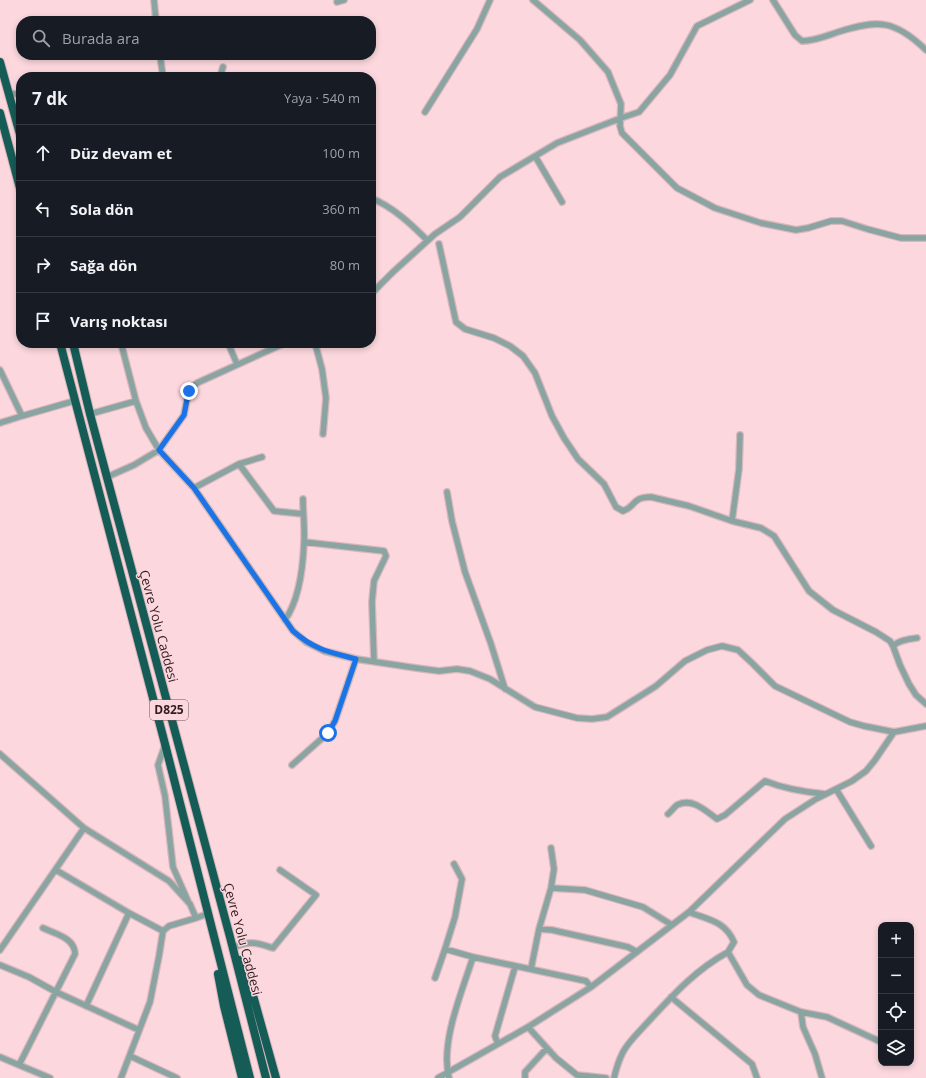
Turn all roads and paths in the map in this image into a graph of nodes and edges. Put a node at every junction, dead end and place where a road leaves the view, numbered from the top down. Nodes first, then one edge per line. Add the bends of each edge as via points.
1 (154, 0) edge
2 (344, 0) edge
3 (490, 0) edge
4 (533, 0) edge
5 (750, 0) edge
6 (773, 0) edge
7 (338, 2) dead end
8 (156, 16) edge
9 (926, 50) edge
10 (161, 60) edge
11 (0, 63) edge
12 (223, 67) dead end
13 (162, 72) edge
14 (222, 72) edge
15 (9, 94) junction
16 (16, 95) edge
17 (425, 112) dead end
18 (0, 113) edge
19 (621, 118) junction
20 (16, 120) edge
21 (535, 156) junction
22 (16, 173) edge
23 (376, 200) edge
24 (562, 202) dead end
25 (926, 238) edge
26 (428, 240) junction
27 (439, 244) dead end
28 (376, 289) edge
29 (61, 348) edge
30 (74, 348) edge
31 (122, 348) edge
32 (230, 348) edge
33 (274, 348) edge
34 (316, 348) edge
35 (237, 364) junction
36 (0, 370) edge
37 (74, 401) junction
38 (136, 401) junction
39 (90, 414) junction
40 (22, 416) junction
41 (0, 423) edge
42 (323, 434) dead end
43 (740, 435) dead end
44 (159, 450) junction
45 (262, 457) dead end
46 (239, 464) junction
47 (107, 477) junction
48 (194, 488) junction
49 (447, 492) dead end
50 (303, 499) dead end
51 (303, 514) junction
52 (732, 521) junction
53 (304, 542) junction
54 (285, 620) junction
55 (917, 638) dead end
56 (893, 646) junction
57 (356, 659) junction
58 (374, 661) junction
59 (505, 689) junction
60 (926, 704) edge
61 (926, 726) edge
62 (894, 732) junction
63 (165, 744) junction
64 (0, 754) edge
65 (292, 765) dead end
66 (836, 789) junction
67 (825, 794) junction
68 (668, 814) dead end
69 (84, 828) junction
70 (871, 846) dead end
71 (551, 848) dead end
72 (454, 864) dead end
73 (56, 870) junction
74 (280, 870) dead end
75 (551, 888) junction
76 (190, 904) junction
77 (689, 912) junction
78 (129, 913) junction
79 (207, 914) junction
80 (196, 918) junction
81 (672, 925) junction
82 (43, 928) dead end
83 (539, 929) junction
84 (162, 930) junction
85 (230, 937) junction
86 (234, 947) junction
87 (445, 949) junction
88 (0, 950) edge
89 (637, 952) junction
90 (728, 952) junction
91 (473, 957) junction
92 (0, 965) edge
93 (515, 967) junction
94 (531, 969) junction
95 (435, 978) dead end
96 (591, 987) junction
97 (56, 992) junction
98 (671, 997) junction
99 (86, 1006) junction
100 (801, 1012) junction
101 (528, 1027) junction
102 (139, 1030) junction
103 (878, 1041) edge
104 (498, 1044) junction
105 (547, 1048) junction
106 (130, 1056) junction
107 (0, 1057) edge
108 (19, 1065) junction
109 (449, 1075) edge
110 (50, 1078) edge
111 (121, 1078) edge
112 (177, 1078) edge
113 (242, 1078) edge
114 (250, 1078) edge
115 (266, 1078) edge
116 (276, 1078) edge
117 (438, 1078) edge
118 (525, 1078) edge
119 (606, 1078) edge
120 (614, 1078) edge
121 (757, 1078) edge
122 (822, 1078) edge

1 - 8 street
2 - 7 street
3 - 17 street via 477,29
4 - 19 street via 580,40 608,72 621,104
5 - 19 street via 697,26 670,75 639,112
6 - 9 street via 795,36 802,41 813,41 867,24 881,24 905,33
10 - 13 street
11 - 15 highway
12 - 14 street
15 - 16 street
15 - 20 highway
18 - 22 highway
19 - 21 street via 556,143
19 - 25 street via 622,133 676,188 715,208 761,223 796,230 831,221 842,221 901,238
21 - 24 street
21 - 26 street via 500,177 460,217
23 - 26 street via 399,215
26 - 28 street
27 - 52 street via 456,322 465,329 510,346 523,356 535,373 564,438 578,459 604,484 616,507 623,511 627,510 637,499 651,497 689,506
29 - 37 highway, Çevre Yolu Caddesi / D825
30 - 39 highway, Çevre Yolu Caddesi / D825
31 - 38 street
32 - 35 street
33 - 35 street
34 - 42 street via 326,398
35 - 44 street via 192,387 184,415
36 - 40 street
37 - 40 street
37 - 63 highway, Çevre Yolu Caddesi / D825
38 - 39 street
38 - 44 street via 146,428
39 - 47 highway, Çevre Yolu Caddesi / D825
40 - 41 street
43 - 52 street via 739,469
44 - 47 street
44 - 48 street
45 - 46 street
46 - 48 street
46 - 51 street via 274,511
47 - 85 highway, Çevre Yolu Caddesi / D825
48 - 54 street
49 - 59 street via 465,572 492,644
50 - 51 street
51 - 53 street
52 - 56 street via 761,528 774,536 810,591 833,610 887,638
53 - 54 street via 298,588
53 - 58 street via 384,551 386,556 374,581 372,602
54 - 57 street via 306,642 324,651
55 - 56 street via 904,640
56 - 60 street via 909,684
57 - 58 street
57 - 65 street via 335,721 328,733
58 - 59 street via 438,671 470,671 490,679
59 - 62 street via 535,707 558,714 592,719 607,717 656,686 685,661 722,646 738,650 775,686 785,692 850,722
61 - 62 street
62 - 66 street via 866,771
63 - 76 street via 158,765 165,796 173,867
63 - 79 highway, Çevre Yolu Caddesi / D825
64 - 69 street
66 - 67 street
66 - 70 street
67 - 68 street via 799,791 765,781 717,819 699,805 688,803 677,805
67 - 77 street via 785,819
69 - 73 street
69 - 76 street via 169,881
71 - 75 street via 554,869
72 - 87 street via 462,879 455,918
73 - 78 street
73 - 88 street
74 - 86 street via 316,895 274,948 253,942
75 - 81 street via 585,890 643,907
75 - 83 street
76 - 80 street
77 - 81 street
77 - 90 street via 722,925 730,933 734,942
78 - 84 street
78 - 99 street
79 - 80 street
79 - 113 highway via 224,1006
79 - 114 highway, Çevre Yolu Caddesi / D825
80 - 84 street
81 - 89 street
82 - 97 street via 66,939 75,949 76,954
83 - 89 street via 628,946
83 - 94 street
84 - 102 street via 150,1002
85 - 86 highway
85 - 115 highway, Çevre Yolu Caddesi / D825
86 - 116 highway via 249,981
87 - 91 street
87 - 95 street
89 - 96 street
90 - 98 street via 692,976
90 - 100 street via 747,986 759,995
91 - 93 street
91 - 109 street via 451,1028 448,1045
92 - 97 street
93 - 94 street
93 - 104 street via 495,1036
94 - 96 street via 586,981
96 - 101 street
97 - 99 street
97 - 108 street
98 - 120 street via 627,1046
98 - 121 street via 752,1064
99 - 102 street
100 - 103 street via 826,1017
100 - 122 street
101 - 104 street
101 - 105 street
102 - 106 street
104 - 109 street
105 - 118 street via 525,1072
105 - 119 street via 577,1075
106 - 111 street
106 - 112 street
107 - 108 street
108 - 110 street
109 - 117 street

